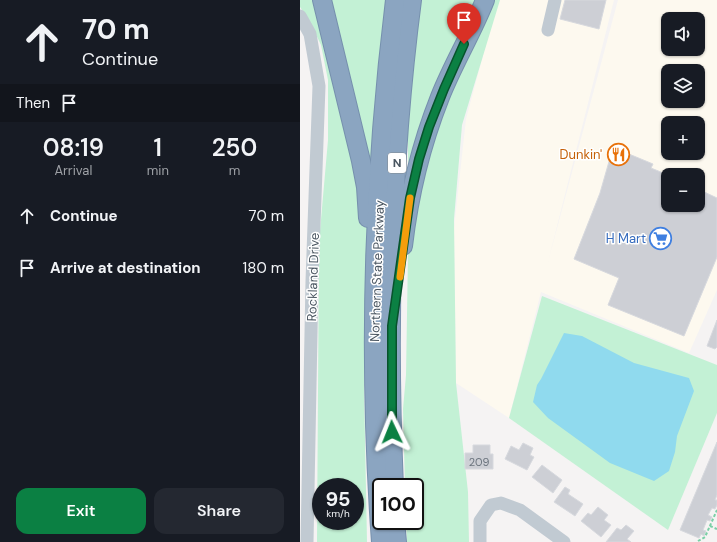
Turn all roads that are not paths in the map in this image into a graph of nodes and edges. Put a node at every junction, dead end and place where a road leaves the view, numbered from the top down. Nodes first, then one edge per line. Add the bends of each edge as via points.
1 (322, 0) edge
2 (395, 0) edge
3 (412, 0) edge
4 (485, 0) edge
5 (555, 0) edge
6 (300, 16) edge
7 (548, 30) dead end
8 (375, 293) junction
9 (392, 326) junction
10 (394, 478) edge
11 (304, 490) edge
12 (396, 530) edge
13 (307, 542) edge
14 (381, 542) edge
15 (397, 542) edge
16 (480, 542) edge
17 (564, 542) edge

1 - 8 highway via 364,176
2 - 8 highway, Northern State Parkway / N via 380,171
3 - 9 highway, Northern State Parkway / N via 396,169 392,246
4 - 9 highway via 447,81 423,143 409,207
5 - 7 street
6 - 11 street, Rockland Drive via 310,34 319,86
8 - 14 highway, Northern State Parkway / N via 376,418
9 - 10 highway, Northern State Parkway / N
11 - 13 street, Rockland Drive
12 - 15 highway
16 - 17 street via 480,521 491,505 501,503 520,510

